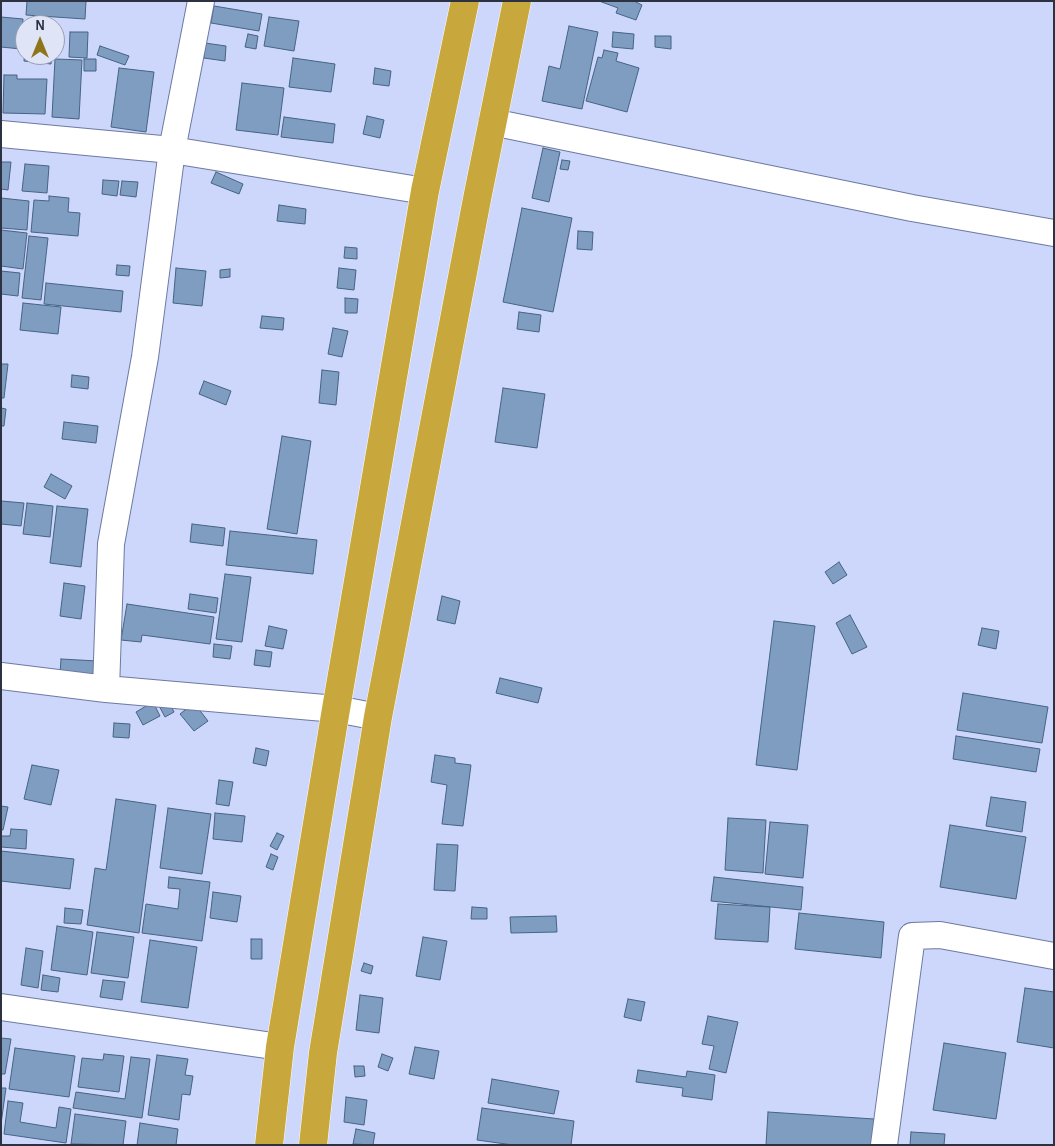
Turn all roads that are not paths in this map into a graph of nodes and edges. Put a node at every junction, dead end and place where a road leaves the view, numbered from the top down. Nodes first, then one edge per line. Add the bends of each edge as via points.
1 (201, 1) edge
2 (464, 1) edge
3 (517, 1) edge
4 (492, 122) junction
5 (1, 134) edge
6 (172, 150) junction
7 (425, 191) junction
8 (1054, 233) edge
9 (1, 676) edge
10 (106, 689) junction
11 (336, 709) junction
12 (378, 717) junction
13 (1054, 956) edge
14 (1, 1007) edge
15 (280, 1047) junction
16 (269, 1145) edge
17 (313, 1145) edge
18 (884, 1145) edge

1 - 6 street
2 - 7 highway
3 - 4 highway
4 - 8 street via 912,208
4 - 12 highway
5 - 6 street
6 - 7 street
6 - 10 street via 145,357 111,544
7 - 11 highway
9 - 10 street
10 - 11 street
11 - 12 street
11 - 15 highway
12 - 17 highway via 323,1053
13 - 18 street via 940,935 912,936
14 - 15 street
15 - 16 highway

